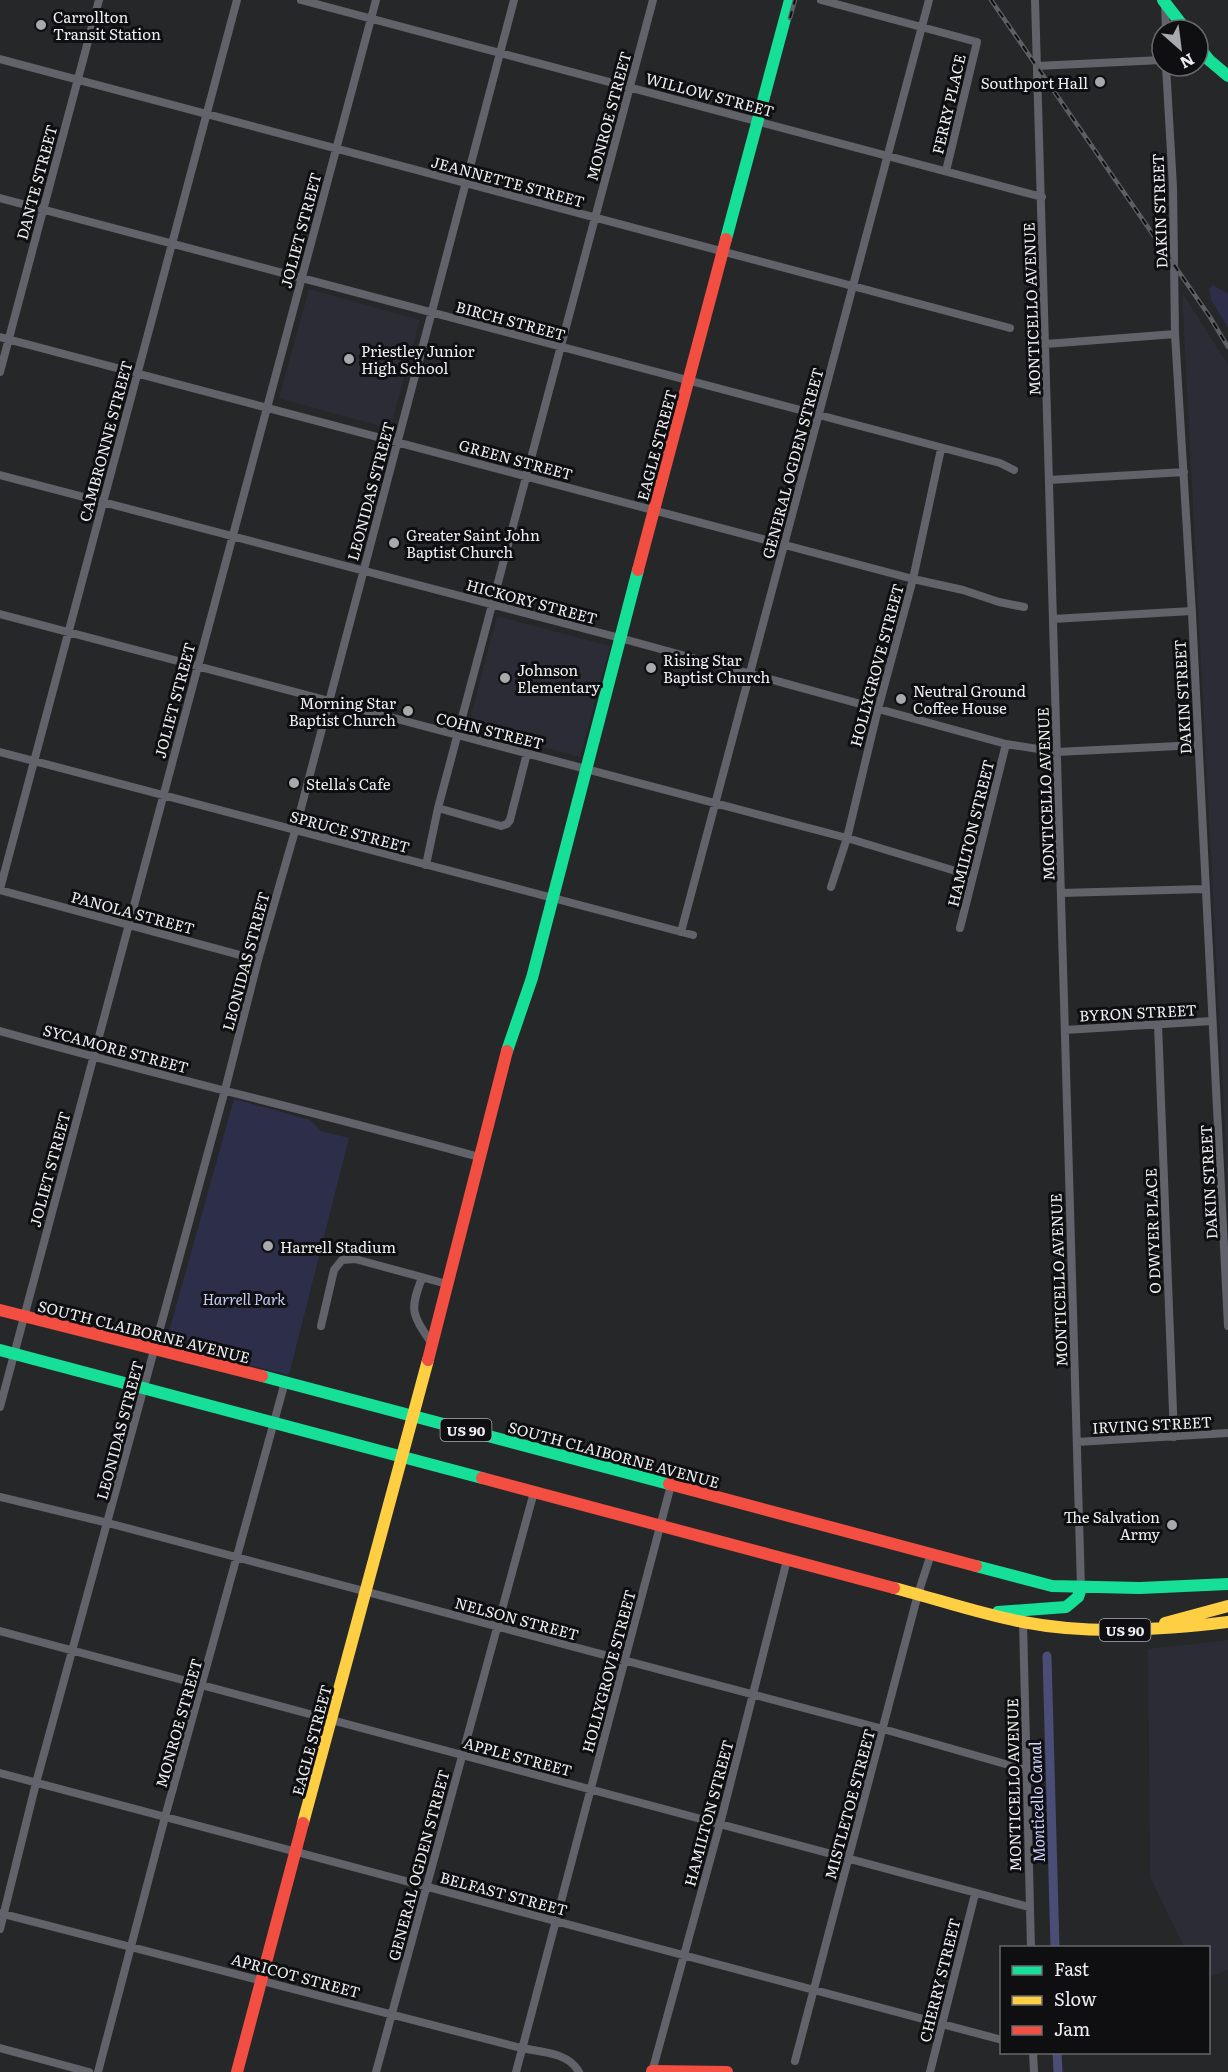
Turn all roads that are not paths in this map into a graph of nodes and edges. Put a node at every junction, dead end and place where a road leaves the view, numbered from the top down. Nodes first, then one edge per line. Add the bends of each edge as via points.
1 (99, 0) edge
2 (237, 0) edge
3 (301, 0) edge
4 (376, 0) edge
5 (514, 0) edge
6 (653, 0) edge
7 (790, 0) edge
8 (820, 0) edge
9 (929, 0) edge
10 (1035, 0) edge
11 (1164, 1) edge
12 (371, 18) junction
13 (1165, 18) edge
14 (1177, 18) edge
15 (923, 28) junction
16 (500, 53) junction
17 (0, 59) edge
18 (1150, 61) edge
19 (1210, 64) edge
20 (1037, 66) junction
21 (1228, 76) edge
22 (1167, 78) edge
23 (77, 80) junction
24 (630, 87) junction
25 (206, 114) junction
26 (758, 121) junction
27 (336, 148) junction
28 (888, 156) junction
29 (946, 171) junction
30 (465, 183) junction
31 (1042, 197) junction
32 (0, 198) edge
33 (43, 209) junction
34 (595, 218) junction
35 (172, 243) junction
36 (723, 252) junction
37 (301, 278) junction
38 (853, 286) junction
39 (431, 312) junction
40 (1010, 328) dead end
41 (1175, 334) junction
42 (4, 338) edge
43 (1046, 344) junction
44 (561, 347) junction
45 (0, 372) edge
46 (137, 373) junction
47 (689, 381) junction
48 (267, 407) junction
49 (818, 416) junction
50 (397, 442) junction
51 (941, 449) junction
52 (1014, 470) dead end
53 (1184, 472) junction
54 (0, 475) edge
55 (526, 476) junction
56 (1049, 480) junction
57 (103, 502) junction
58 (654, 510) junction
59 (232, 536) junction
60 (784, 545) junction
61 (363, 571) junction
62 (913, 579) junction
63 (492, 605) junction
64 (1024, 607) dead end
65 (1192, 611) junction
66 (0, 614) edge
67 (1053, 619) junction
68 (68, 633) junction
69 (620, 638) junction
70 (197, 667) junction
71 (749, 674) junction
72 (328, 702) junction
73 (878, 709) junction
74 (457, 736) junction
75 (1006, 744) junction
76 (1198, 745) junction
77 (0, 752) edge
78 (1057, 752) junction
79 (527, 753) junction
80 (34, 761) junction
81 (585, 769) junction
82 (163, 795) junction
83 (714, 803) junction
84 (438, 808) junction
85 (295, 831) junction
86 (847, 838) junction
87 (426, 866) junction
88 (972, 876) junction
89 (831, 887) dead end
90 (1205, 889) junction
91 (0, 890) edge
92 (1061, 893) junction
93 (552, 898) junction
94 (128, 925) junction
95 (960, 928) dead end
96 (681, 932) junction
97 (693, 935) dead end
98 (258, 960) junction
99 (1212, 1021) junction
100 (1158, 1024) junction
101 (1065, 1030) junction
102 (0, 1031) edge
103 (92, 1057) junction
104 (225, 1090) junction
105 (479, 1157) junction
106 (422, 1278) junction
107 (447, 1284) junction
108 (0, 1310) edge
109 (24, 1317) junction
110 (321, 1326) dead end
111 (1228, 1326) edge
112 (432, 1344) junction
113 (0, 1350) edge
114 (154, 1350) junction
115 (14, 1354) junction
116 (285, 1382) junction
117 (143, 1388) junction
118 (0, 1407) edge
119 (414, 1416) junction
120 (274, 1422) junction
121 (1228, 1433) edge
122 (1174, 1437) junction
123 (1077, 1442) junction
124 (403, 1457) junction
125 (671, 1485) junction
126 (534, 1492) junction
127 (0, 1497) edge
128 (108, 1523) junction
129 (660, 1526) junction
130 (931, 1554) junction
131 (237, 1558) junction
132 (787, 1560) junction
133 (1228, 1584) edge
134 (1081, 1588) junction
135 (365, 1591) junction
136 (918, 1594) junction
137 (1228, 1606) edge
138 (988, 1612) junction
139 (1023, 1622) junction
140 (1228, 1622) edge
141 (496, 1626) junction
142 (1156, 1629) junction
143 (0, 1631) edge
144 (72, 1650) junction
145 (625, 1660) junction
146 (203, 1686) junction
147 (753, 1695) junction
148 (332, 1720) junction
149 (883, 1729) junction
150 (462, 1754) junction
151 (1026, 1770) junction
152 (0, 1773) edge
153 (36, 1783) junction
154 (590, 1789) junction
155 (165, 1816) junction
156 (720, 1824) junction
157 (297, 1852) junction
158 (849, 1858) junction
159 (426, 1886) junction
160 (975, 1894) junction
161 (1029, 1907) junction
162 (2, 1913) edge
163 (555, 1920) junction
164 (0, 1929) edge
165 (132, 1945) junction
166 (1031, 1946) edge
167 (684, 1955) junction
168 (262, 1979) junction
169 (813, 1989) junction
170 (392, 2014) junction
171 (941, 2022) junction
172 (1000, 2039) edge
173 (0, 2048) edge
174 (521, 2048) junction
175 (1033, 2054) edge
176 (795, 2061) dead end
177 (88, 2072) edge
178 (98, 2072) edge
179 (237, 2072) edge
180 (376, 2072) edge
181 (516, 2072) edge
182 (579, 2072) edge
183 (648, 2072) edge
184 (728, 2072) edge
185 (930, 2072) edge
186 (1034, 2072) edge

1 - 23 street, DANTE STREET
2 - 25 street, CAMBRONNE STREET
3 - 12 street, WILLOW STREET
4 - 12 street, JOLIET STREET
5 - 16 street, LEONIDAS STREET
6 - 24 street, MONROE STREET
7 - 26 main road, EAGLE STREET
8 - 15 street
9 - 15 street, GENERAL OGDEN STREET
10 - 20 street, MONTICELLO AVENUE
11 - 13 street
11 - 14 main road
12 - 16 street, WILLOW STREET
12 - 27 street, JOLIET STREET
15 - 28 street, GENERAL OGDEN STREET
15 - 29 street, FERRY PLACE via 977,42
16 - 24 street, WILLOW STREET
16 - 30 street, LEONIDAS STREET
17 - 23 street, JEANNETTE STREET
18 - 20 street
19 - 21 main road
20 - 31 street, MONTICELLO AVENUE
22 - 41 street, DAKIN STREET
23 - 25 street, JEANNETTE STREET
23 - 33 street, DANTE STREET
24 - 26 street, WILLOW STREET
24 - 34 street, MONROE STREET
25 - 27 street, JEANNETTE STREET
25 - 35 street, CAMBRONNE STREET
26 - 28 street, WILLOW STREET
26 - 36 main road, EAGLE STREET
27 - 30 street, JEANNETTE STREET
27 - 37 street, JOLIET STREET
28 - 29 street, WILLOW STREET
28 - 38 street, GENERAL OGDEN STREET
29 - 31 street, WILLOW STREET
30 - 34 street, JEANNETTE STREET
30 - 39 street, LEONIDAS STREET
31 - 43 street, MONTICELLO AVENUE
32 - 33 street, BIRCH STREET
33 - 35 street, BIRCH STREET
33 - 42 street, DANTE STREET
34 - 36 street, JEANNETTE STREET
34 - 44 street, MONROE STREET
35 - 37 street, BIRCH STREET
35 - 46 street, CAMBRONNE STREET
36 - 38 street, JEANNETTE STREET
36 - 47 main road, EAGLE STREET
37 - 39 street, BIRCH STREET
37 - 48 street, JOLIET STREET
38 - 40 street, JEANNETTE STREET
38 - 49 street, GENERAL OGDEN STREET
39 - 44 street, BIRCH STREET
39 - 50 street, LEONIDAS STREET
41 - 43 street
41 - 53 street, DAKIN STREET
42 - 45 street, DANTE STREET
42 - 46 street, GREEN STREET
43 - 56 street, MONTICELLO AVENUE
44 - 47 street, BIRCH STREET
44 - 55 street, MONROE STREET
46 - 48 street, GREEN STREET
46 - 57 street, CAMBRONNE STREET
47 - 49 street, BIRCH STREET
47 - 58 main road, EAGLE STREET
48 - 50 street, GREEN STREET
48 - 59 street, JOLIET STREET
49 - 51 street, BIRCH STREET
49 - 60 street, GENERAL OGDEN STREET
50 - 55 street, GREEN STREET
50 - 61 street, LEONIDAS STREET
51 - 52 street, BIRCH STREET
51 - 62 street, HOLLYGROVE STREET
53 - 56 street
53 - 65 street, DAKIN STREET
54 - 57 street, HICKORY STREET
55 - 58 street, GREEN STREET
55 - 63 street, MONROE STREET
56 - 67 street, MONTICELLO AVENUE
57 - 59 street, HICKORY STREET
57 - 68 street, CAMBRONNE STREET
58 - 60 street, GREEN STREET
58 - 69 main road, EAGLE STREET
59 - 61 street, HICKORY STREET
59 - 70 street, JOLIET STREET
60 - 62 street, GREEN STREET
60 - 71 street, GENERAL OGDEN STREET
61 - 63 street, HICKORY STREET
61 - 72 street, LEONIDAS STREET
62 - 64 street, GREEN STREET
62 - 73 street, HOLLYGROVE STREET
63 - 69 street, HICKORY STREET
63 - 74 street, MONROE STREET
65 - 67 street
65 - 76 street, DAKIN STREET
66 - 68 street, COHN STREET
67 - 78 street, MONTICELLO AVENUE
68 - 70 street, COHN STREET
68 - 80 street, CAMBRONNE STREET
69 - 71 street, HICKORY STREET
69 - 81 main road, EAGLE STREET
70 - 72 street, COHN STREET
70 - 82 street, JOLIET STREET
71 - 73 street, HICKORY STREET
71 - 83 street, GENERAL OGDEN STREET
72 - 74 street, COHN STREET
72 - 85 street, LEONIDAS STREET
73 - 75 street, HICKORY STREET
73 - 86 street, HOLLYGROVE STREET
74 - 79 street, COHN STREET
74 - 84 street, MONROE STREET
75 - 78 street, HICKORY STREET
75 - 88 street, HAMILTON STREET
76 - 78 street, HICKORY STREET
76 - 90 street, DAKIN STREET
77 - 80 street, SPRUCE STREET
78 - 92 street, MONTICELLO AVENUE
79 - 81 street, COHN STREET
79 - 84 street via 507,824 501,826
80 - 82 street, SPRUCE STREET
80 - 91 street, CAMBRONNE STREET
81 - 83 street, COHN STREET
81 - 93 main road, EAGLE STREET
82 - 85 street, SPRUCE STREET
82 - 94 street, JOLIET STREET
83 - 86 street, COHN STREET
83 - 96 street, GENERAL OGDEN STREET
84 - 87 street, MONROE STREET
85 - 87 street, SPRUCE STREET
85 - 98 street, LEONIDAS STREET
86 - 88 street, COHN STREET
86 - 89 street, HOLLYGROVE STREET
87 - 93 street, SPRUCE STREET
88 - 95 street, HAMILTON STREET
90 - 92 street
90 - 99 street, DAKIN STREET
91 - 94 street, PANOLA STREET
92 - 101 street, MONTICELLO AVENUE
93 - 96 street, SPRUCE STREET
93 - 105 main road, EAGLE STREET
94 - 98 street, PANOLA STREET
94 - 103 street, JOLIET STREET
96 - 97 street, SPRUCE STREET
98 - 104 street, LEONIDAS STREET
99 - 100 street, BYRON STREET
99 - 111 street, DAKIN STREET
100 - 101 street, BYRON STREET
100 - 122 street, O DWYER PLACE
101 - 123 street, MONTICELLO AVENUE
102 - 103 street, SYCAMORE STREET
103 - 104 street, SYCAMORE STREET
103 - 109 street, JOLIET STREET
104 - 105 street, SYCAMORE STREET
104 - 114 street, LEONIDAS STREET
105 - 107 main road, EAGLE STREET
106 - 107 street
106 - 110 street via 355,1259 342,1260 334,1270
106 - 112 street via 413,1309
107 - 112 main road, EAGLE STREET
108 - 109 main road, SOUTH CLAIBORNE AVENUE / US 90
109 - 114 main road, SOUTH CLAIBORNE AVENUE / US 90
109 - 115 street, JOLIET STREET
112 - 119 main road, EAGLE STREET
113 - 115 main road, US 90
114 - 116 main road, SOUTH CLAIBORNE AVENUE / US 90
114 - 117 street, LEONIDAS STREET
115 - 117 main road, US 90
115 - 118 street, JOLIET STREET
116 - 119 main road, SOUTH CLAIBORNE AVENUE / US 90
116 - 120 street, MONROE STREET
117 - 120 main road, US 90
117 - 128 street, LEONIDAS STREET
119 - 124 main road, EAGLE STREET
119 - 125 main road, SOUTH CLAIBORNE AVENUE / US 90
120 - 124 main road, US 90
120 - 131 street, MONROE STREET
121 - 122 street, IRVING STREET
122 - 123 street, IRVING STREET
123 - 134 street, MONTICELLO AVENUE
124 - 126 main road, US 90
124 - 135 main road, EAGLE STREET
125 - 129 street, HOLLYGROVE STREET
125 - 130 main road, SOUTH CLAIBORNE AVENUE / US 90
126 - 129 main road, US 90
126 - 141 street, GENERAL OGDEN STREET
127 - 128 street, NELSON STREET
128 - 131 street, NELSON STREET
128 - 144 street, LEONIDAS STREET
129 - 132 main road, US 90
129 - 145 street, HOLLYGROVE STREET
130 - 134 main road, SOUTH CLAIBORNE AVENUE / US 90 via 1042,1584
130 - 136 street, MISTLETOE STREET
131 - 135 street, NELSON STREET
131 - 146 street, MONROE STREET
132 - 136 main road, US 90
132 - 147 street, HAMILTON STREET
133 - 134 main road, US 90
134 - 138 main road via 1078,1597 1066,1607
135 - 141 street, NELSON STREET
135 - 148 main road, EAGLE STREET
136 - 138 main road, US 90
136 - 149 street, MISTLETOE STREET
137 - 142 main road via 1166,1622
138 - 139 main road, US 90
139 - 142 main road, US 90 via 1103,1631
139 - 151 street, MONTICELLO AVENUE
140 - 142 main road, US 90
141 - 145 street, NELSON STREET
141 - 150 street, GENERAL OGDEN STREET
143 - 144 street, APPLE STREET
144 - 146 street, APPLE STREET
144 - 153 street, LEONIDAS STREET
145 - 147 street, NELSON STREET
145 - 154 street, HOLLYGROVE STREET
146 - 148 street, APPLE STREET
146 - 155 street, MONROE STREET
147 - 149 street, NELSON STREET
147 - 156 street, HAMILTON STREET
148 - 150 street, APPLE STREET
148 - 157 main road, EAGLE STREET
149 - 151 street, NELSON STREET
149 - 158 street, MISTLETOE STREET
150 - 154 street, APPLE STREET
150 - 159 street, GENERAL OGDEN STREET
151 - 161 street, MONTICELLO AVENUE
152 - 153 street, BELFAST STREET
153 - 155 street, BELFAST STREET
153 - 162 street, LEONIDAS STREET
154 - 156 street, APPLE STREET
154 - 163 street, HOLLYGROVE STREET
155 - 157 street, BELFAST STREET
155 - 165 street, MONROE STREET
156 - 158 street, APPLE STREET
156 - 167 street, HAMILTON STREET
157 - 159 street, BELFAST STREET
157 - 168 main road, EAGLE STREET
158 - 160 street, APPLE STREET
158 - 169 street, MISTLETOE STREET
159 - 163 street, BELFAST STREET
159 - 170 street, GENERAL OGDEN STREET
160 - 161 street, APPLE STREET
160 - 171 street, CHERRY STREET
161 - 166 street, MONTICELLO AVENUE
162 - 164 street, LEONIDAS STREET
162 - 165 street, APRICOT STREET
163 - 167 street, BELFAST STREET
163 - 174 street, HOLLYGROVE STREET
165 - 168 street, APRICOT STREET
165 - 178 street, MONROE STREET
167 - 169 street, BELFAST STREET
167 - 183 street, HAMILTON STREET
168 - 170 street, APRICOT STREET
168 - 179 main road, EAGLE STREET
169 - 171 street, BELFAST STREET
169 - 176 street, MISTLETOE STREET
170 - 174 street, APRICOT STREET
170 - 180 street, GENERAL OGDEN STREET
171 - 172 street, BELFAST STREET
171 - 185 street, CHERRY STREET
173 - 177 street
174 - 181 street, HOLLYGROVE STREET
174 - 182 street, APRICOT STREET via 566,2058
175 - 186 street
183 - 184 main road

